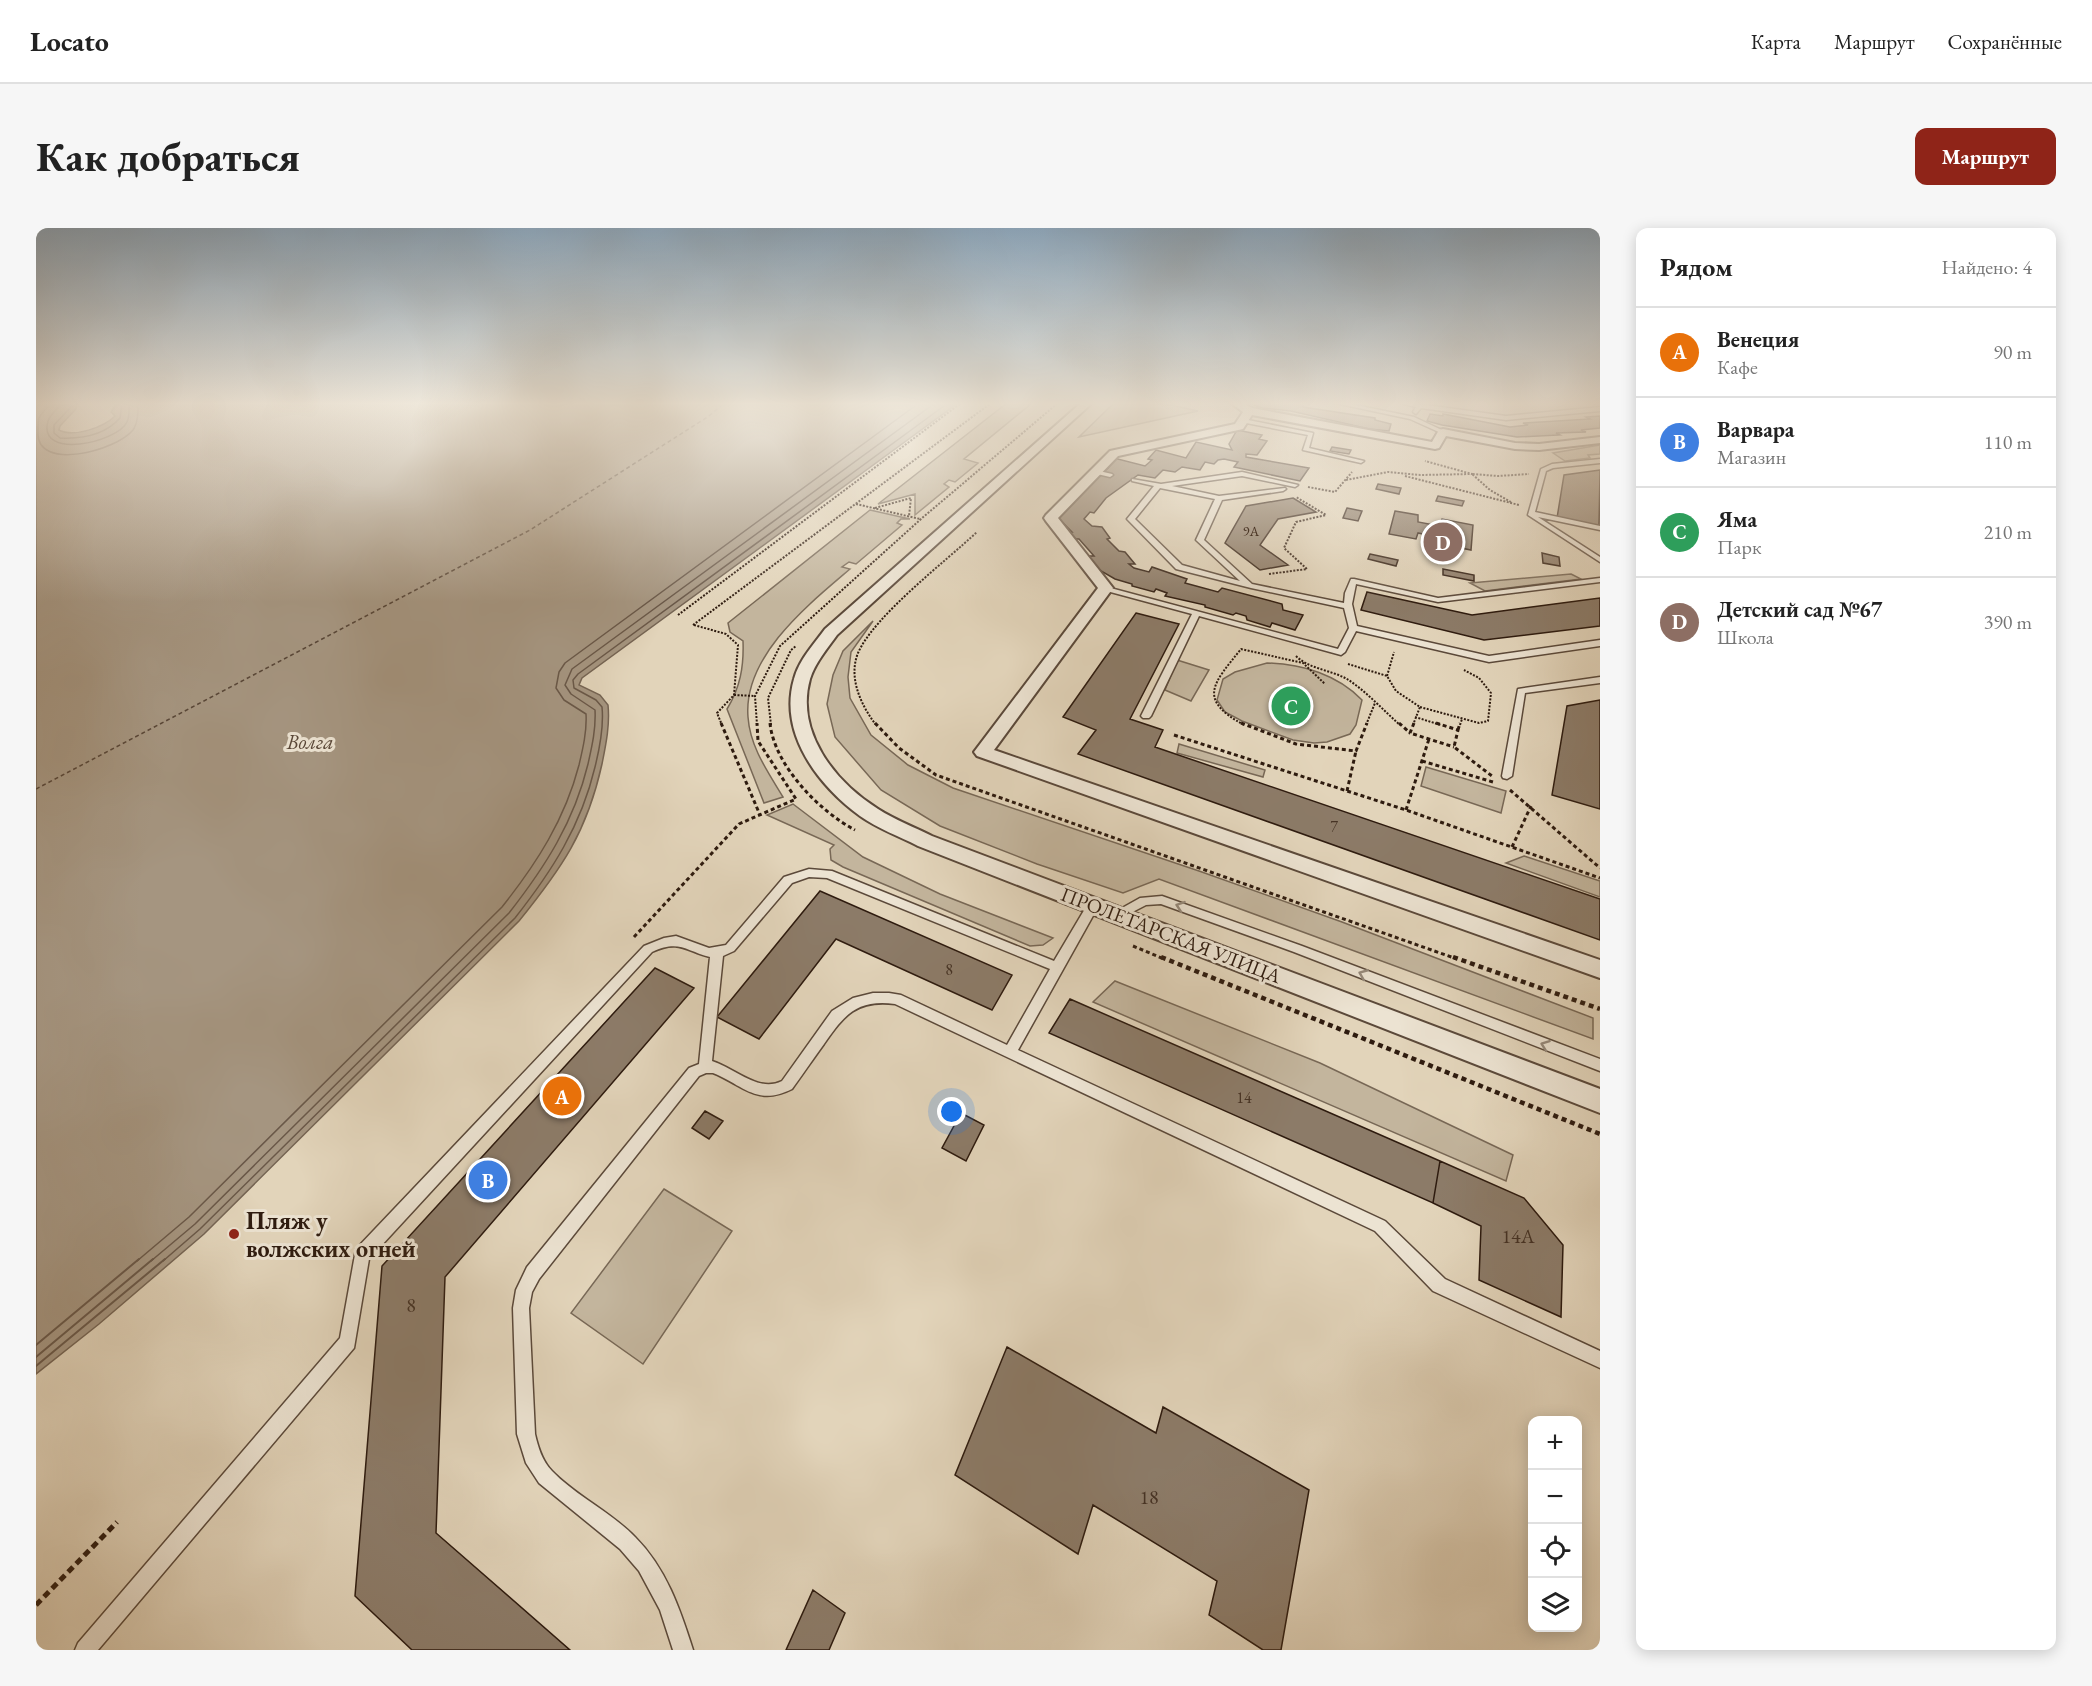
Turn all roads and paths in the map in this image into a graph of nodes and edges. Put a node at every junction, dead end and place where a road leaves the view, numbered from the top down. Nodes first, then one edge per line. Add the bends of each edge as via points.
1 (872, 469) edge
2 (902, 469) edge
3 (980, 469) edge
4 (1013, 469) edge
5 (1104, 469) edge
6 (1354, 469) edge
7 (1382, 469) edge
8 (1456, 469) edge
9 (1544, 469) edge
10 (1388, 472) junction
11 (1472, 474) junction
12 (1542, 474) junction
13 (1134, 480) dead end
14 (1345, 480) junction
15 (1296, 485) junction
16 (1158, 486) junction
17 (1283, 489) dead end
18 (1219, 498) junction
19 (856, 504) junction
20 (1515, 504) junction
21 (874, 508) junction
22 (1533, 511) junction
23 (909, 516) junction
24 (921, 519) junction
25 (1600, 528) edge
26 (1600, 560) edge
27 (1242, 578) junction
28 (1600, 580) edge
29 (1251, 586) junction
30 (1106, 588) junction
31 (1346, 606) junction
32 (1196, 613) junction
33 (678, 615) dead end
34 (1353, 628) junction
35 (1274, 634) junction
36 (799, 642) dead end
37 (1600, 643) edge
38 (780, 646) dead end
39 (1395, 648) dead end
40 (1303, 663) junction
41 (1461, 668) dead end
42 (1387, 676) dead end
43 (1600, 680) edge
44 (1325, 684) dead end
45 (734, 694) junction
46 (755, 696) dead end
47 (1375, 703) junction
48 (1420, 707) dead end
49 (1146, 716) dead end
50 (1415, 717) dead end
51 (1461, 718) junction
52 (1458, 730) dead end
53 (1410, 733) junction
54 (1174, 735) dead end
55 (1429, 739) junction
56 (1454, 747) dead end
57 (1356, 751) junction
58 (1422, 761) junction
59 (1507, 776) dead end
60 (1494, 782) dead end
61 (1347, 791) junction
62 (1531, 806) dead end
63 (1406, 810) junction
64 (760, 815) dead end
65 (857, 830) dead end
66 (1512, 847) junction
67 (1600, 878) edge
68 (1093, 906) junction
69 (1119, 915) junction
70 (1126, 943) dead end
71 (717, 953) junction
72 (1057, 967) junction
73 (1600, 969) edge
74 (1010, 1052) junction
75 (1600, 1065) edge
76 (705, 1067) junction
77 (1600, 1101) edge
78 (1600, 1134) edge
79 (1600, 1360) edge
80 (117, 1522) dead end
81 (36, 1605) edge
82 (86, 1650) edge
83 (683, 1650) edge

1 - 33 path
2 - 19 path
3 - 24 path
4 - 68 street, ПРОЛЕТАРСКАЯ УЛИЦА via 831,632 811,658 801,680 800,727 812,753 834,783 868,812 925,841
5 - 30 street via 1050,518
6 - 14 path
7 - 10 path
8 - 11 path
9 - 12 lane
10 - 11 path
10 - 14 path
10 - 20 path
11 - 12 path
11 - 20 path
12 - 22 lane
13 - 16 lane
14 - 15 path via 1335,492
15 - 16 lane via 1242,474
15 - 27 path via 1291,494 1326,515 1296,522 1284,548 1307,569
16 - 18 lane
16 - 29 lane via 1131,519 1179,567
17 - 18 lane
18 - 27 lane via 1200,540
19 - 21 path
19 - 45 path via 693,625 726,634 738,645
20 - 22 path
21 - 23 path
21 - 23 path via 911,498
22 - 25 lane
22 - 26 lane via 1531,515
23 - 24 path
24 - 38 path
27 - 29 lane
28 - 31 lane via 1438,600 1354,580
29 - 31 lane
30 - 32 lane
30 - 73 street via 983,752
31 - 34 lane
32 - 35 lane
32 - 49 lane
34 - 35 lane via 1341,652
34 - 37 lane via 1489,659
35 - 40 path
36 - 65 path via 790,650 768,698 772,740 792,775 838,820
39 - 42 path
40 - 44 path
40 - 47 path via 1348,680
40 - 57 path via 1242,649 1217,681 1212,697 1217,710 1248,727 1296,744
41 - 51 path via 1479,678 1491,693 1488,721
43 - 59 lane via 1521,691
45 - 46 path
45 - 64 path via 717,714
47 - 53 path
47 - 57 path
48 - 51 path
50 - 53 path
51 - 52 path
53 - 55 path
54 - 61 path
55 - 56 path
55 - 58 path
57 - 61 path
58 - 60 path
58 - 63 path
61 - 63 path
62 - 66 path
63 - 66 path
66 - 67 path
68 - 69 street, ПРОЛЕТАРСКАЯ УЛИЦА
68 - 72 lane
75 -> 69 lane via 1298,948 1162,900 1144,901
69 - 77 street, ПРОЛЕТАРСКАЯ УЛИЦА
70 - 78 path
71 - 72 lane via 730,948 788,880 820,873
71 - 76 lane
71 - 82 lane via 703,952 681,941 664,942 648,949 362,1255 348,1342
72 - 74 lane
74 - 76 lane via 897,999 878,997 862,999 841,1011 780,1090 760,1091 719,1069
74 - 79 lane via 1380,1226 1439,1285
76 - 83 lane via 694,1072 533,1273 521,1308 526,1434 532,1457 545,1477 627,1542 646,1564 669,1606
80 - 81 path

